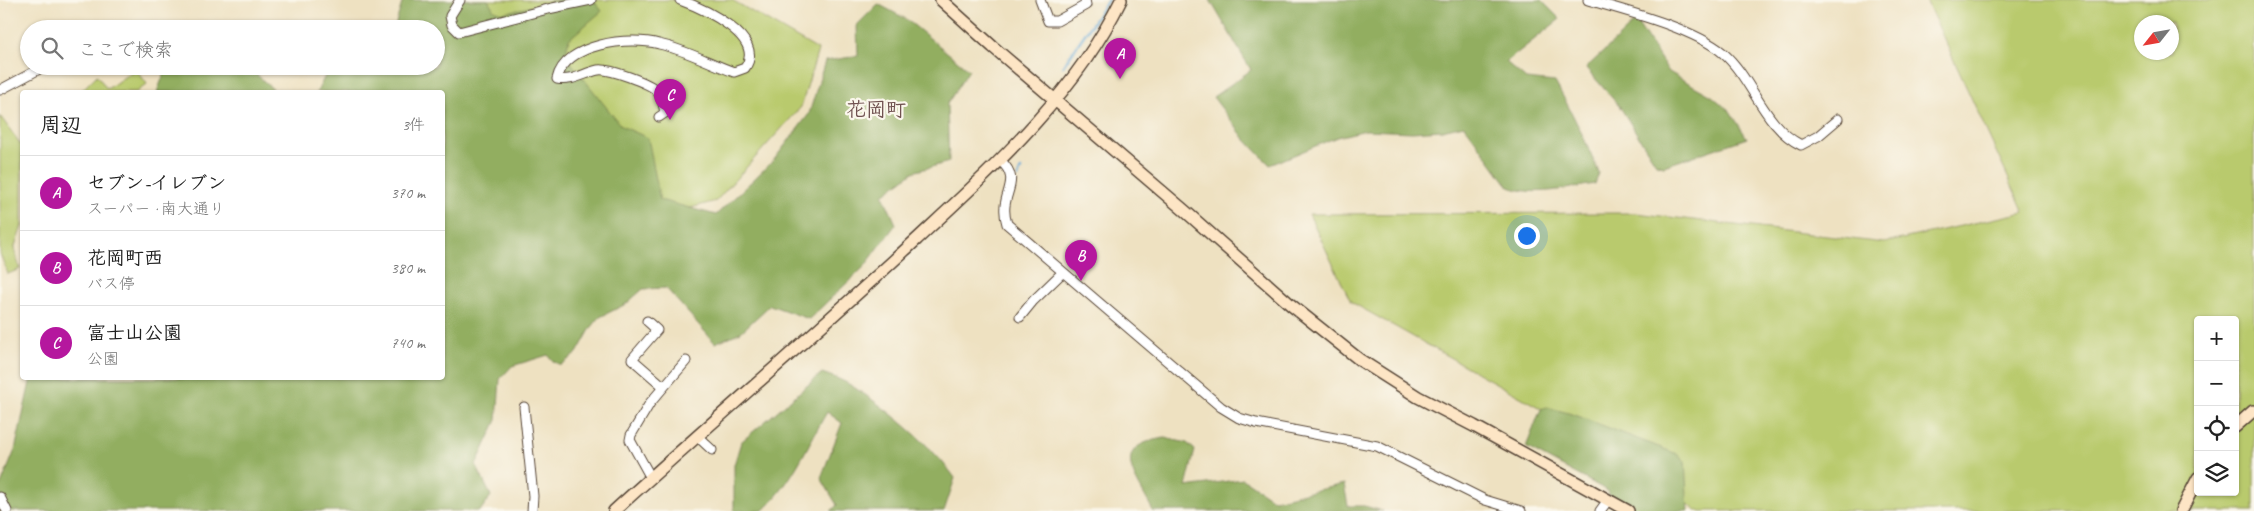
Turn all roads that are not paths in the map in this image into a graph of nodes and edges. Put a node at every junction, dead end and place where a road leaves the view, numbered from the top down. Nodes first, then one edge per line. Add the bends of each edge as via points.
1 (460, 0) edge
2 (591, 0) edge
3 (680, 0) edge
4 (941, 0) edge
5 (1040, 0) edge
6 (1085, 0) edge
7 (1121, 0) edge
8 (1588, 0) edge
9 (27, 75) edge
10 (0, 89) edge
11 (1056, 99) junction
12 (659, 117) dead end
13 (1838, 119) dead end
14 (1000, 160) junction
15 (1063, 272) junction
16 (1020, 317) dead end
17 (648, 321) dead end
18 (686, 361) dead end
19 (663, 386) junction
20 (524, 407) dead end
21 (2253, 411) edge
22 (2239, 423) edge
23 (697, 436) junction
24 (712, 450) dead end
25 (651, 478) junction
26 (2194, 485) edge
27 (0, 497) edge
28 (1608, 500) junction
29 (7, 511) edge
30 (532, 511) edge
31 (614, 511) edge
32 (1521, 511) edge
33 (1600, 511) edge
34 (1628, 511) edge
35 (2180, 511) edge

1 - 2 street via 450,16 452,25 459,32
3 - 12 street via 722,20 742,36 751,56 745,68 734,72 657,43 604,43 568,59 559,69 557,79 566,81 601,70 639,81 651,86 662,98 665,113
4 - 11 street
5 - 6 street via 1048,21 1057,21 1086,5
7 - 11 street via 1080,71
8 - 13 street via 1710,44 1738,69 1765,113 1801,145
9 - 10 street
11 - 14 street
11 - 28 street via 1291,305 1360,360 1418,397
14 - 15 street via 1007,166 1012,180 1004,205 1007,224
14 - 23 street via 828,322
15 - 16 street
15 - 32 street via 1211,400 1239,418 1377,446 1485,500
17 - 19 street via 657,330 632,359
18 - 19 street
19 - 25 street via 650,402 630,440
20 - 30 street
21 - 22 street
23 - 24 street
23 - 25 street
25 - 31 street
26 - 35 street
27 - 29 street
28 - 33 street
28 - 34 street

